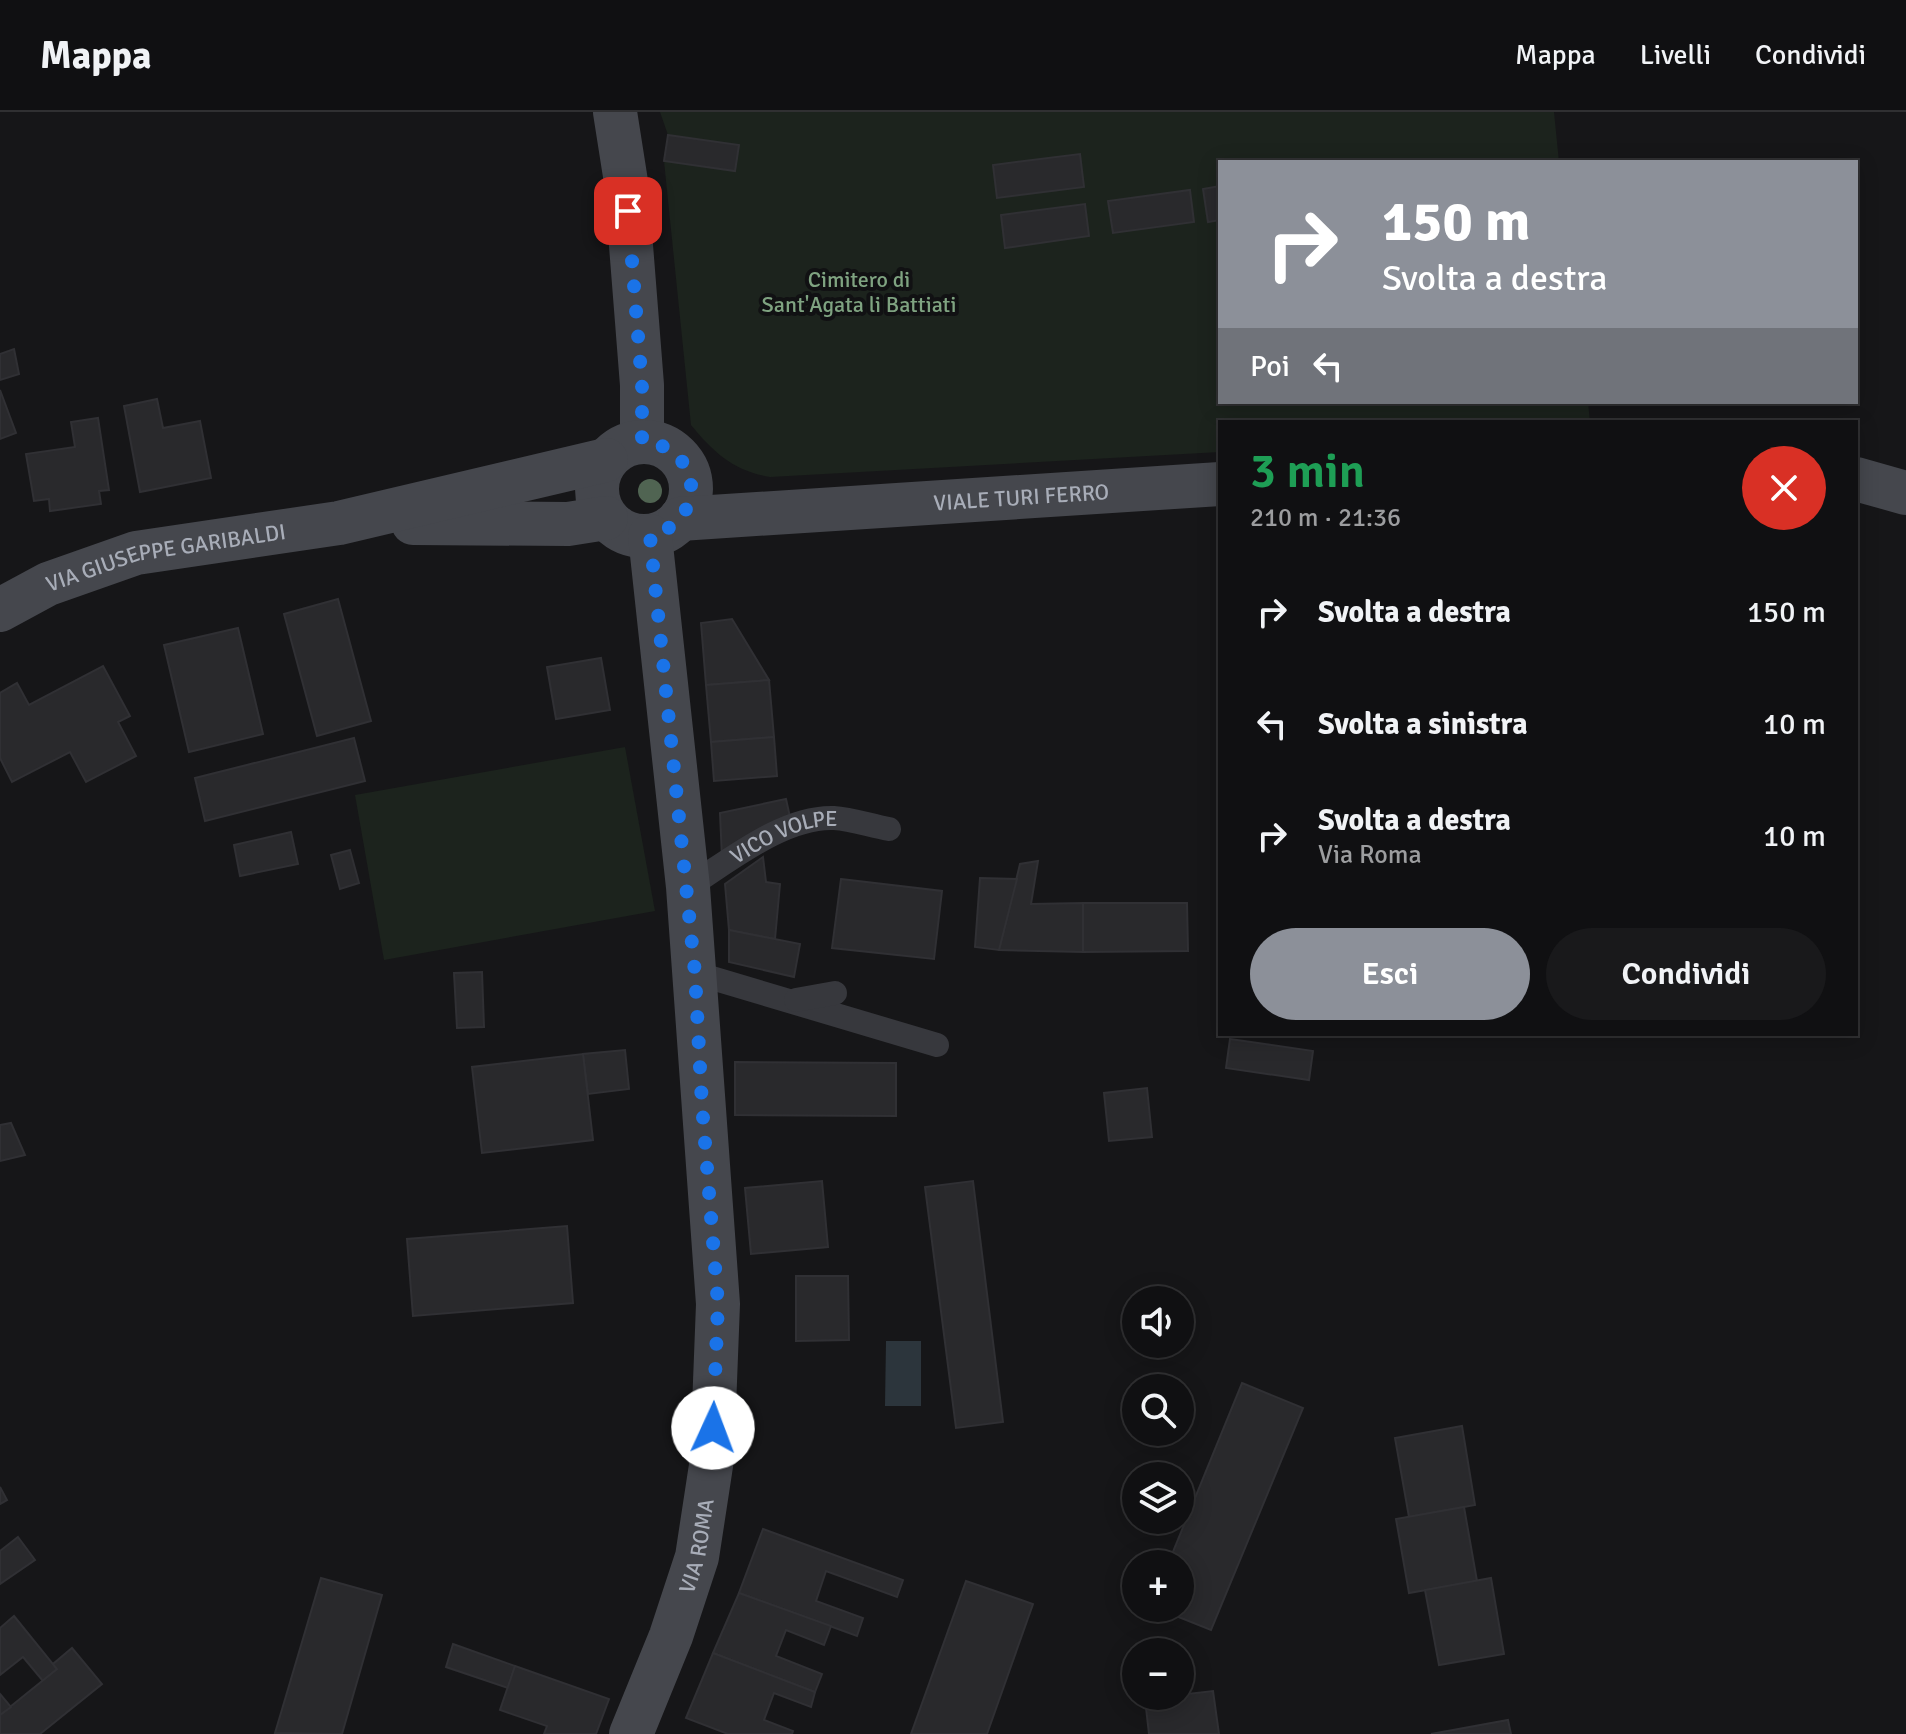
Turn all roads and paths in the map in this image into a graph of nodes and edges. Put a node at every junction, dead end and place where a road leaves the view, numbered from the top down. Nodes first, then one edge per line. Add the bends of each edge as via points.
1 (615, 112) edge
2 (624, 450) junction
3 (686, 466) junction
4 (1858, 480) edge
5 (1218, 484) edge
6 (1906, 493) edge
7 (821, 510) junction
8 (606, 518) junction
9 (339, 523) junction
10 (665, 528) junction
11 (0, 610) edge
12 (889, 829) dead end
13 (688, 887) junction
14 (695, 973) junction
15 (835, 993) dead end
16 (790, 1001) junction
17 (937, 1045) dead end
18 (631, 1734) edge

1 - 2 main road via 626,182 642,385
2 - 3 main road via 655,442
2 - 8 main road via 596,482
2 - 9 main road
3 - 7 main road via 723,486
3 - 10 main road via 691,488 686,510
4 - 6 main road
5 - 7 main road, VIALE TURI FERRO
7 - 10 main road, VIALE TURI FERRO
8 - 9 main road via 568,524
8 - 10 main road via 625,532
9 - 11 main road, VIA GIUSEPPE GARIBALDI via 136,553 48,584
10 - 13 main road, VIA ROMA
12 - 13 lane, VICO VOLPE via 834,818 808,820 783,828
13 - 14 main road, VIA ROMA
14 - 16 lane
14 - 18 main road, VIA ROMA via 718,1304 712,1459 697,1557
15 - 16 lane
16 - 17 lane

